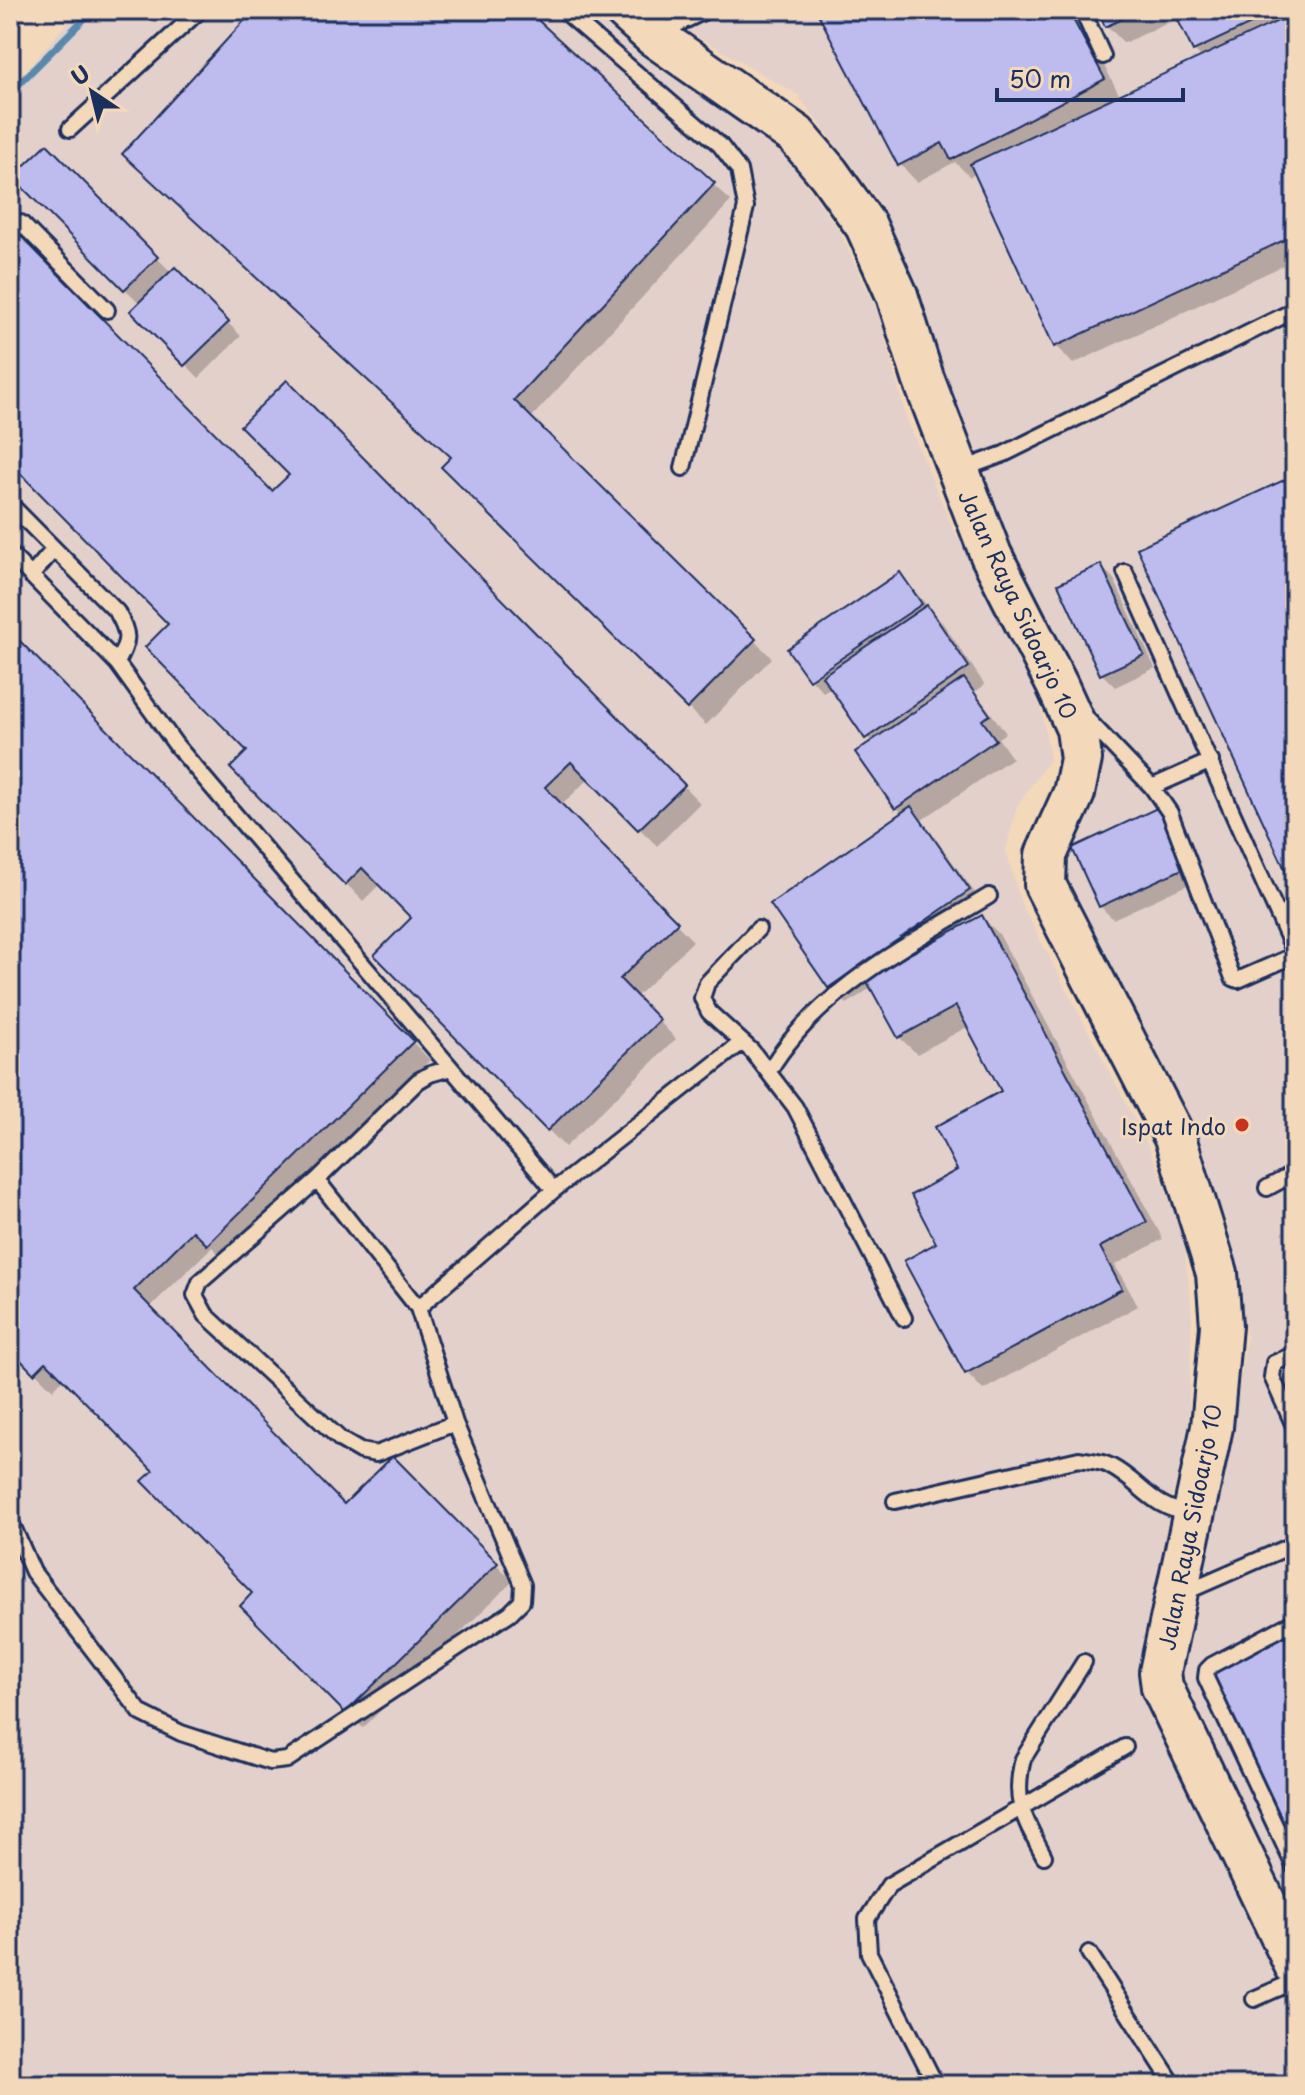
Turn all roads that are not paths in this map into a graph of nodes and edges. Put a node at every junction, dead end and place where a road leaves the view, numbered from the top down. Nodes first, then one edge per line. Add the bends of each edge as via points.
1 (200, 10) edge
2 (563, 10) edge
3 (707, 10) edge
4 (1082, 10) edge
5 (640, 23) edge
6 (1103, 56) dead end
7 (70, 129) dead end
8 (10, 223) edge
9 (107, 310) dead end
10 (1295, 310) edge
11 (683, 468) dead end
12 (957, 471) junction
13 (10, 504) edge
14 (54, 549) junction
15 (10, 554) edge
16 (1125, 572) dead end
17 (31, 576) junction
18 (117, 663) junction
19 (1057, 685) junction
20 (1211, 761) junction
21 (1152, 787) junction
22 (989, 896) dead end
23 (758, 929) dead end
24 (1295, 954) edge
25 (741, 1043) junction
26 (451, 1068) junction
27 (769, 1071) junction
28 (1295, 1173) edge
29 (317, 1180) junction
30 (1267, 1188) dead end
31 (554, 1190) junction
32 (418, 1308) junction
33 (904, 1318) dead end
34 (1295, 1358) edge
35 (455, 1423) junction
36 (1295, 1428) edge
37 (895, 1501) dead end
38 (1193, 1513) junction
39 (10, 1520) edge
40 (1295, 1544) edge
41 (1176, 1597) junction
42 (1295, 1621) edge
43 (1084, 1662) dead end
44 (1125, 1747) dead end
45 (1019, 1809) junction
46 (1044, 1856) dead end
47 (1295, 1868) edge
48 (1089, 1953) dead end
49 (1295, 1965) edge
50 (1295, 1981) edge
51 (1254, 1999) dead end
52 (936, 2085) edge
53 (1174, 2085) edge

1 - 7 lane
2 - 11 lane via 720,145 739,170 746,207
3 - 5 lane
4 - 6 lane
5 - 12 street, Jalan Raya Sidoarjo 10 via 796,135 866,226 897,295
8 - 9 lane via 21,223
10 - 12 lane via 1004,454
12 - 19 street, Jalan Raya Sidoarjo 10 via 991,555
13 - 14 lane
14 - 17 lane
14 - 18 lane via 117,612 127,630
15 - 17 lane
16 - 20 lane
17 - 18 lane
18 - 26 lane via 176,745
19 - 21 lane
19 - 38 street, Jalan Raya Sidoarjo 10 via 1077,729 1081,759 1074,793 1046,855 1045,885 1175,1138 1217,1273 1221,1326 1212,1427
20 - 21 lane
20 - 24 lane
21 - 24 lane via 1170,813 1233,978
22 - 27 lane via 839,993 799,1029
23 - 25 lane via 707,983 702,998
25 - 27 lane
25 - 31 lane
26 - 29 lane via 418,1081
26 - 31 lane
27 - 33 lane via 795,1107
28 - 30 lane
29 - 32 lane
29 - 35 lane via 200,1282 198,1305 341,1440 360,1451 376,1454
31 - 32 lane
32 - 35 lane
34 - 36 lane via 1286,1356 1272,1369
35 - 39 lane via 523,1585 522,1601 287,1760 270,1762 181,1733 141,1713 33,1572
37 - 38 lane via 1079,1459 1107,1464 1157,1504
38 - 41 street, Jalan Raya Sidoarjo 10
40 - 41 lane
41 - 49 street, Jalan Raya Sidoarjo 10 via 1160,1672 1162,1687
42 - 47 lane via 1212,1665 1206,1678
43 - 45 lane via 1023,1759
44 - 45 lane
45 - 46 lane
45 - 52 lane via 889,1885 867,1919 869,1953
48 - 53 lane
50 - 51 lane

